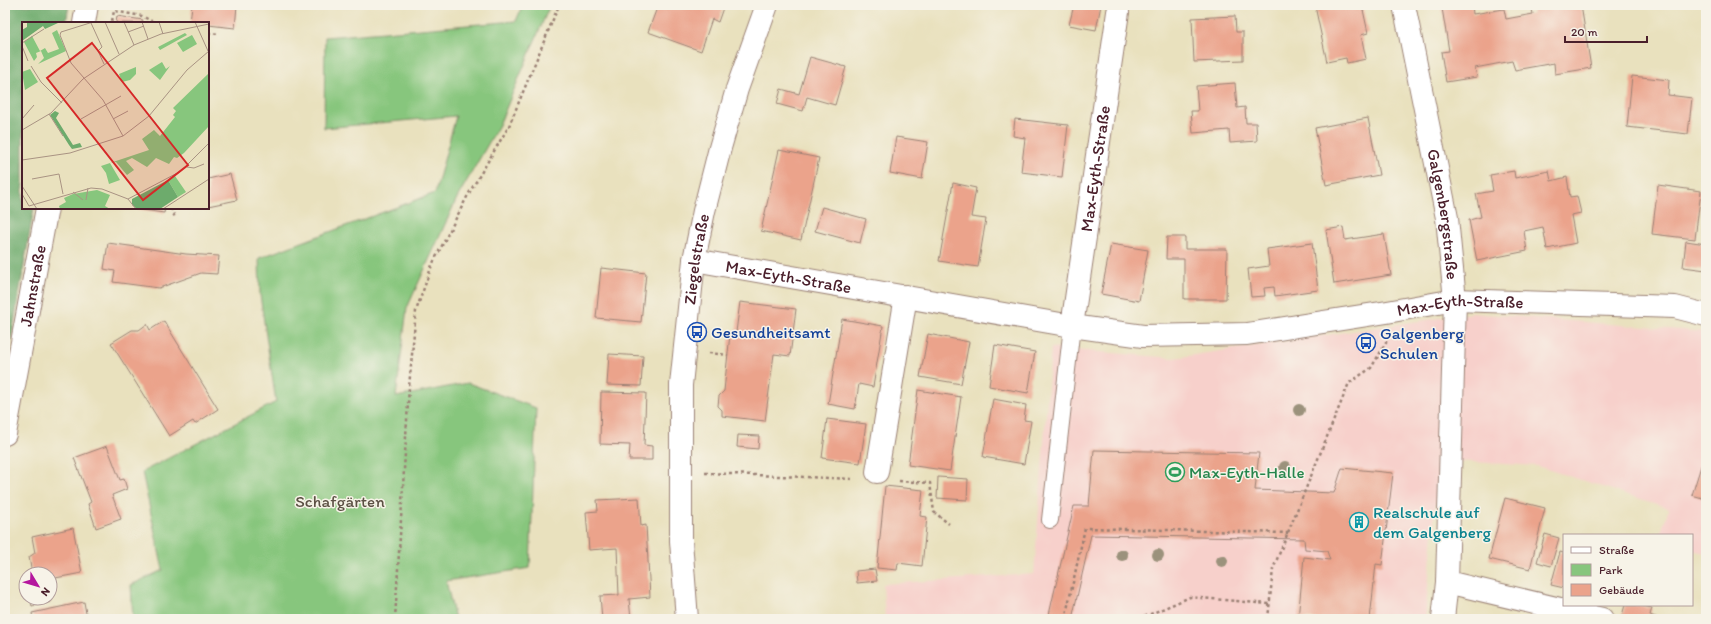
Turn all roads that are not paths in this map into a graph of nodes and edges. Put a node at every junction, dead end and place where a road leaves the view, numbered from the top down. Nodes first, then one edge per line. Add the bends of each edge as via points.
1 (87, 5) edge
2 (767, 5) edge
3 (1404, 5) edge
4 (1118, 12) dead end
5 (84, 22) edge
6 (47, 209) edge
7 (694, 260) junction
8 (906, 296) junction
9 (1455, 300) junction
10 (1706, 315) edge
11 (1072, 326) junction
12 (5, 434) edge
13 (876, 478) road end
14 (1050, 520) dead end
15 (1447, 582) junction
16 (687, 619) edge
17 (1443, 619) edge
18 (1602, 619) edge

1 - 5 street
2 - 7 street, Ziegelstraße via 737,89 720,148
3 - 9 street, Galgenbergstraße via 1447,218
4 - 11 street, Max-Eyth-Straße
6 - 12 street, Jahnstraße
7 - 8 street, Max-Eyth-Straße
7 - 16 street, Ziegelstraße via 682,385 681,541
8 - 11 street, Max-Eyth-Straße
8 - 13 street
9 - 10 street, Max-Eyth-Straße via 1675,308
9 - 11 street, Max-Eyth-Straße via 1247,334 1143,336
9 - 15 street, Galgenbergstraße
11 - 14 lane, Max-Eyth-Straße
15 - 17 street, Galgenbergstraße
15 - 18 street

